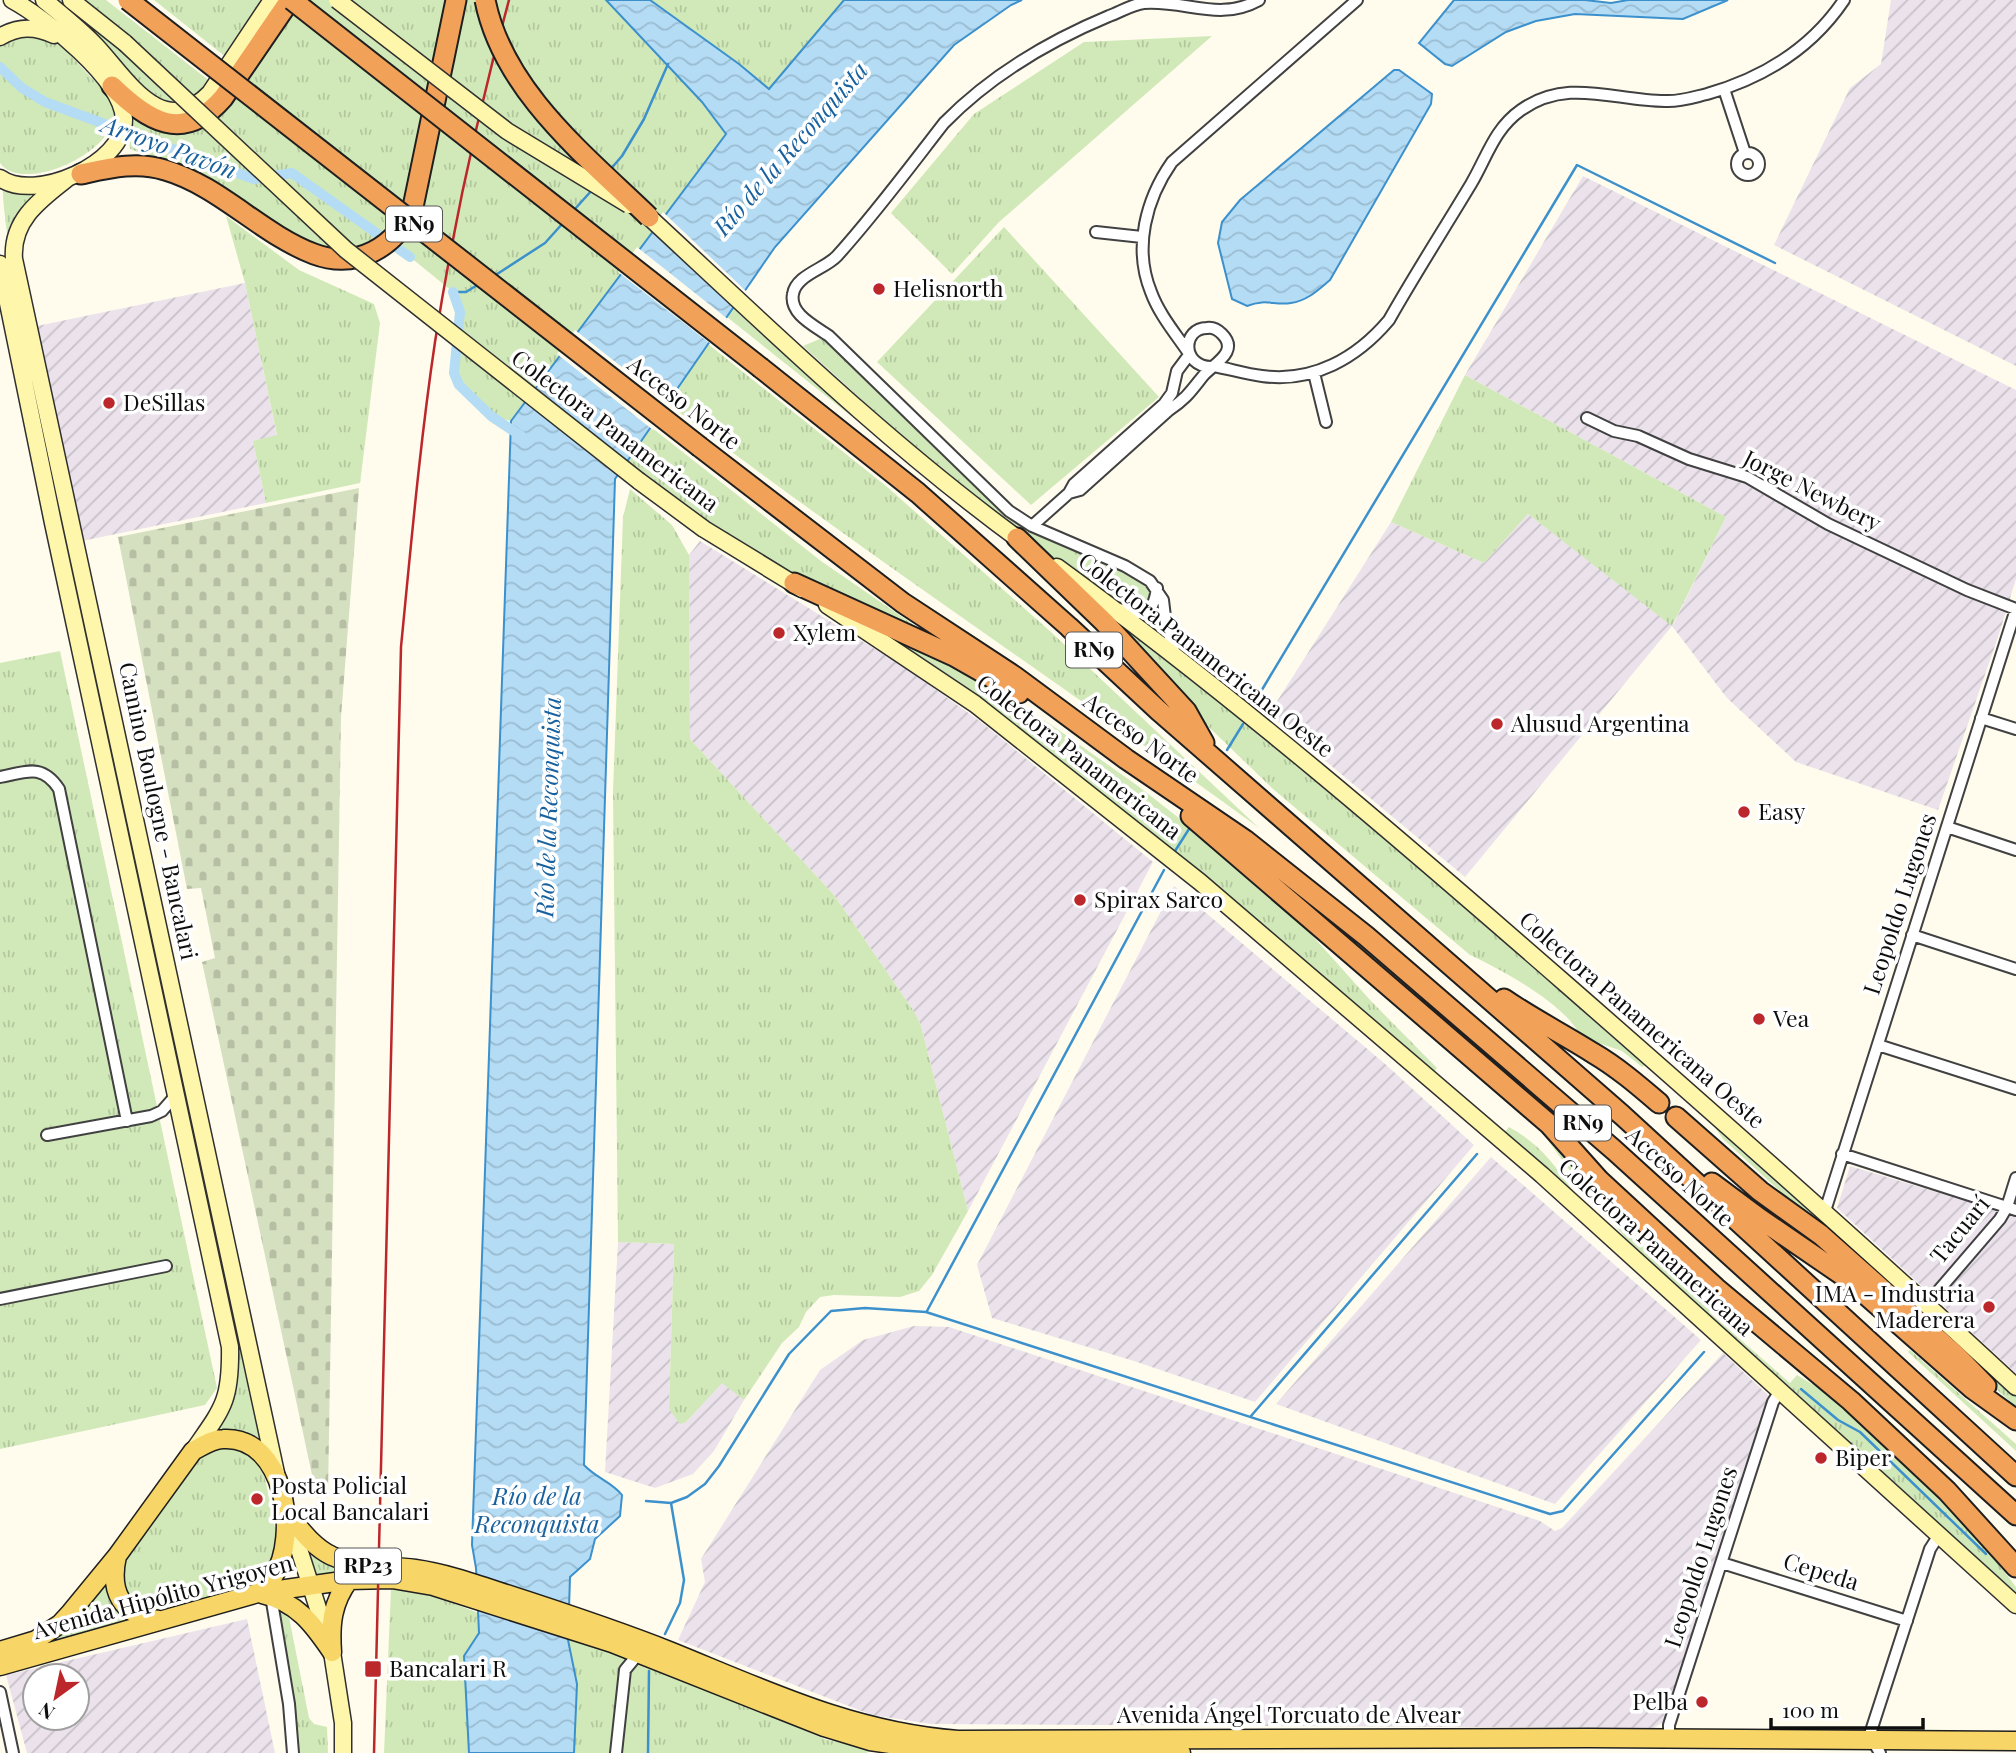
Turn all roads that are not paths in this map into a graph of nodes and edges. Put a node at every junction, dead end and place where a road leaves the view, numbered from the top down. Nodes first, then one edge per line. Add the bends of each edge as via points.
1 (12, 0) edge
2 (44, 0) edge
3 (71, 0) edge
4 (128, 0) edge
5 (272, 0) edge
6 (291, 0) edge
7 (337, 0) edge
8 (456, 0) edge
9 (485, 0) edge
10 (1259, 0) edge
11 (1357, 0) edge
12 (1844, 0) edge
13 (0, 5) edge
14 (40, 18) junction
15 (0, 37) edge
16 (74, 47) junction
17 (112, 86) junction
18 (1724, 89) junction
19 (1745, 153) dead end
20 (74, 176) junction
21 (0, 178) edge
22 (649, 218) junction
23 (1096, 232) dead end
24 (1142, 237) junction
25 (0, 264) edge
26 (1170, 326) junction
27 (1195, 332) junction
28 (1227, 350) junction
29 (1189, 354) junction
30 (1213, 367) junction
31 (1240, 372) junction
32 (1314, 373) junction
33 (1172, 393) junction
34 (1182, 402) junction
35 (1587, 418) dead end
36 (1326, 422) dead end
37 (1069, 493) junction
38 (1024, 532) junction
39 (794, 583) junction
40 (1157, 588) junction
41 (1111, 606) junction
42 (2016, 609) edge
43 (1176, 657) junction
44 (1981, 718) junction
45 (2016, 729) edge
46 (1209, 752) junction
47 (1126, 759) junction
48 (0, 777) edge
49 (1947, 827) junction
50 (2016, 850) edge
51 (1912, 936) junction
52 (1419, 940) junction
53 (2016, 969) edge
54 (1878, 1045) junction
55 (2016, 1089) edge
56 (176, 1095) junction
57 (1659, 1103) dead end
58 (1622, 1115) junction
59 (1676, 1117) dead end
60 (127, 1121) junction
61 (47, 1135) dead end
62 (1842, 1154) junction
63 (2016, 1178) edge
64 (2011, 1208) edge
65 (1825, 1211) junction
66 (166, 1265) dead end
67 (0, 1299) edge
68 (1927, 1304) junction
69 (2016, 1387) edge
70 (1780, 1391) junction
71 (2016, 1418) edge
72 (193, 1451) junction
73 (276, 1474) junction
74 (2016, 1476) edge
75 (287, 1513) junction
76 (2016, 1516) edge
77 (1939, 1535) junction
78 (1989, 1537) junction
79 (117, 1556) junction
80 (1722, 1563) junction
81 (2016, 1567) edge
82 (2016, 1575) edge
83 (349, 1580) junction
84 (309, 1584) junction
85 (467, 1589) junction
86 (265, 1595) junction
87 (2016, 1605) edge
88 (164, 1621) junction
89 (1907, 1621) junction
90 (583, 1626) junction
91 (0, 1651) edge
92 (332, 1652) junction
93 (639, 1653) junction
94 (0, 1666) edge
95 (0, 1692) edge
96 (1669, 1739) junction
97 (2016, 1741) edge
98 (1425, 1746) edge
99 (1576, 1746) edge
100 (1876, 1747) edge
101 (1071, 1748) edge
102 (293, 1749) edge
103 (13, 1753) edge
104 (343, 1753) edge
105 (616, 1753) edge
106 (950, 1753) edge
107 (1181, 1753) edge

1 - 14 main road
2 - 5 main road via 86,35 143,98 158,108 177,111 196,105 210,93
3 - 39 main road, Colectora Panamericana, bridge via 125,43 346,250 639,481 705,529
4 - 47 highway, Acceso Norte / RN9, bridge via 904,603 1014,676
6 - 17 highway via 223,98 197,120 178,124 156,120
6 - 46 highway, Acceso Norte / RN9, bridge via 918,493
7 - 22 main road, Colectora Panamericana Oeste, bridge via 507,131
8 - 20 highway via 415,200 396,235 378,250 345,259 314,254 202,186 166,170 127,166
9 - 22 highway, bridge via 503,53 535,100
10 - 38 street via 1234,11 1140,3 1059,38 963,104 836,257 795,287 793,303 798,313 838,344
11 - 24 street via 1172,162 1150,202
12 - 18 street via 1816,35 1787,59
13 - 14 main road
14 - 16 main road
15 - 16 main road via 18,28 38,29
16 - 17 main road
17 - 20 main road, Camino Boulogne - Bancalari via 124,117 120,136
18 - 19 street
18 - 32 street via 1668,102 1573,91 1524,108 1505,122 1489,145 1474,180 1390,320 1354,354
20 - 21 main road via 20,186
20 - 73 main road, Camino Boulogne - Bancalari via 41,198 23,220 15,238 14,258
22 - 38 main road, Colectora Panamericana Oeste via 903,449
23 - 24 street
24 - 26 street via 1150,290
25 - 56 main road, Camino Boulogne - Bancalari
26 - 27 street
26 - 29 street
27 - 28 street via 1207,327 1220,332
27 - 29 street via 1188,341
28 - 30 street
28 - 31 street
29 - 30 street via 1202,367
29 - 33 street via 1177,371
30 - 31 street
30 - 34 street
31 - 32 street via 1263,376
32 - 36 street
33 - 34 street
33 - 37 street
34 - 37 street via 1080,490
35 - 42 street, Jorge Newbery via 1747,477 1828,524
37 - 38 street
38 - 40 street via 1135,570
38 - 41 main road, Colectora Panamericana Oeste
38 - 46 highway via 1186,711
39 - 47 highway via 954,656
39 - 70 main road, Colectora Panamericana via 947,683 1200,882 1542,1175
40 - 41 street via 1154,604 1146,613
40 - 43 street
41 - 43 main road, Colectora Panamericana Oeste
42 - 44 street, Leopoldo Lugones
43 - 65 main road, Colectora Panamericana Oeste via 1318,771
44 - 45 street
44 - 49 street, Leopoldo Lugones
46 - 52 highway, Acceso Norte / RN9
47 - 76 highway, Acceso Norte / RN9 via 1245,840 1366,936 1614,1150
47 - 78 highway via 1549,1124 1599,1180 1716,1288 1851,1401
48 - 60 street via 35,770 47,775 59,789
49 - 50 street
49 - 51 street, Leopoldo Lugones
51 - 53 street
51 - 54 street, Leopoldo Lugones
52 - 57 highway via 1538,1022 1611,1065
52 - 58 highway, Acceso Norte / RN9
54 - 55 street
54 - 62 street, Leopoldo Lugones
56 - 60 street via 162,1111
56 - 72 main road, Camino Boulogne - Bancalari via 230,1347 228,1393
58 - 71 highway via 1848,1279 1973,1390
58 - 74 highway, Acceso Norte / RN9
59 - 71 highway via 1958,1356
60 - 61 street
62 - 64 street
62 - 65 street, Leopoldo Lugones
63 - 64 street, Tacuarí
64 - 68 street, Tacuarí
65 - 68 main road, Colectora Panamericana Oeste
66 - 67 street
68 - 69 main road, Colectora Panamericana Oeste
70 - 77 main road, Colectora Panamericana
70 - 80 street, Leopoldo Lugones
72 - 73 main road, RP23 via 225,1438 245,1442
72 - 79 main road
73 - 75 main road, RP23
75 - 84 main road
75 - 85 main road, Avenida Hipólito Yrigoyen / RP23 via 322,1551 345,1561 414,1569
75 - 86 main road via 278,1566
77 - 87 main road, Colectora Panamericana
77 - 89 street via 1930,1549
78 - 81 highway
78 - 82 highway
79 - 88 main road via 113,1580 123,1604 138,1616
79 - 91 main road, Avenida Hipólito Yrigoyen via 60,1624 36,1640
80 - 89 street, Cepeda
80 - 96 street, Leopoldo Lugones
83 - 84 main road, Avenida Hipólito Yrigoyen / RP23
83 - 85 main road, Avenida Hipólito Yrigoyen / RP23 via 392,1579
83 - 92 main road via 333,1611
84 - 86 main road, Avenida Hipólito Yrigoyen / RP23
84 - 92 main road
85 - 90 main road, Avenida Hipólito Yrigoyen / RP23
86 - 88 main road, Avenida Hipólito Yrigoyen / RP23
86 - 92 main road via 286,1601 304,1615
86 - 102 street via 289,1704
88 - 94 main road, Avenida Hipólito Yrigoyen / RP23
89 - 100 street via 1871,1731
90 - 93 main road, Avenida Ángel Torcuato de Alvear / RP23
90 - 101 main road, Avenida Ángel Torcuato de Alvear / RP23 via 868,1726 958,1740
92 - 104 main road
93 - 105 street via 625,1670
93 - 106 main road, Avenida Ángel Torcuato de Alvear / RP23 via 846,1735
95 - 103 street
96 - 99 main road, Avenida Ángel Torcuato de Alvear / RP23
96 - 100 main road, Avenida Ángel Torcuato de Alvear / RP23
97 - 100 main road, Avenida Ángel Torcuato de Alvear / RP23
98 - 99 main road, Avenida Ángel Torcuato de Alvear / RP23
98 - 101 main road, Avenida Ángel Torcuato de Alvear / RP23
101 - 106 main road, Avenida Ángel Torcuato de Alvear / RP23
101 - 107 main road, Avenida Ángel Torcuato de Alvear / RP23

